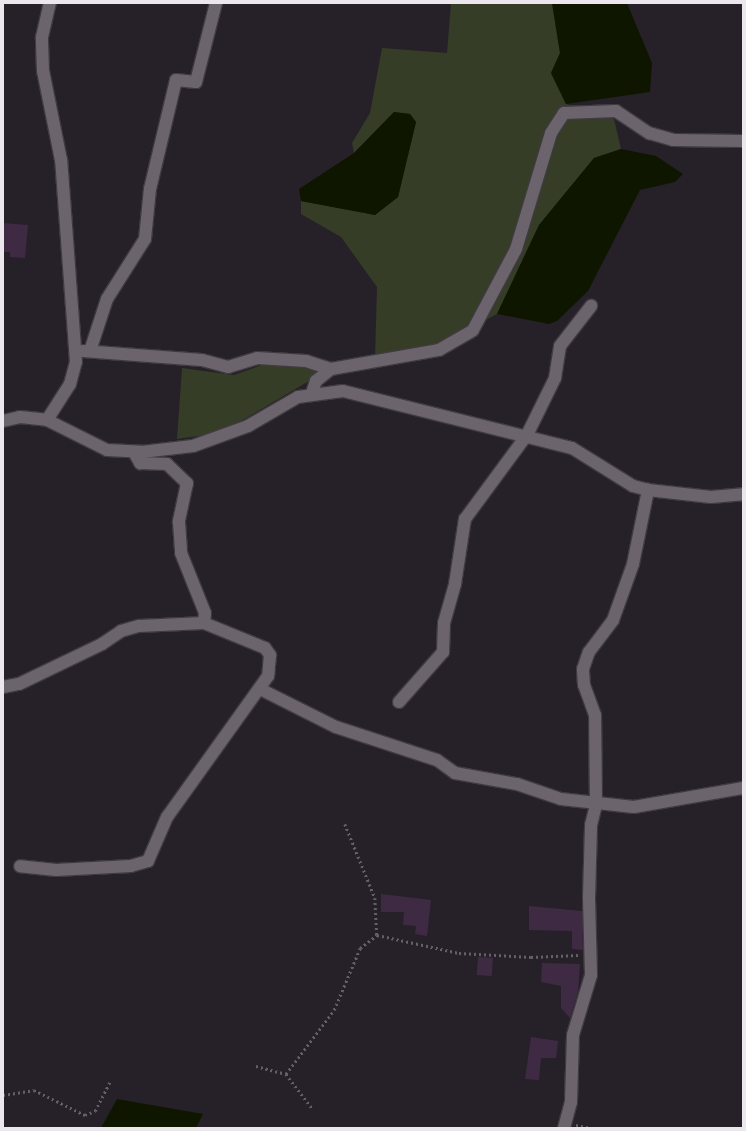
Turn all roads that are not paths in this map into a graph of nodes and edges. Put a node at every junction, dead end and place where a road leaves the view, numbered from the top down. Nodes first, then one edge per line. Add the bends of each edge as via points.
1 (50, 3) edge
2 (216, 3) edge
3 (743, 141) edge
4 (591, 306) dead end
5 (76, 351) junction
6 (90, 351) junction
7 (331, 369) junction
8 (312, 393) junction
9 (47, 420) junction
10 (3, 421) edge
11 (527, 435) junction
12 (134, 452) junction
13 (648, 490) junction
14 (743, 494) edge
15 (204, 623) junction
16 (3, 687) edge
17 (260, 690) junction
18 (399, 702) dead end
19 (743, 788) edge
20 (596, 804) junction
21 (20, 866) dead end
22 (564, 1128) edge

1 - 5 street via 42,37 43,71 61,160
2 - 6 street via 196,82 176,80 150,189 145,239 107,299
3 - 7 street via 673,140 649,133 616,111 564,113 551,133 516,249 473,330 439,350
4 - 11 street via 560,346 555,378
5 - 6 street
5 - 9 street via 70,384
6 - 7 street via 202,360 228,367 257,358 306,361
7 - 8 street via 316,381
8 - 11 street via 343,392
8 - 12 street via 298,397 248,426 193,446
9 - 10 street via 20,417
9 - 12 street via 107,450
11 - 13 street via 572,448 633,486
11 - 18 street via 465,519 455,584 444,622 443,652
12 - 15 street via 140,463 167,464 187,483 179,522 181,553 205,613
13 - 14 street via 711,498
13 - 20 street via 633,564 613,620 589,652 582,669 584,685 594,706
15 - 16 street via 139,626 121,631 102,644 19,684
15 - 17 street via 265,648 270,665
17 - 20 street via 336,727 437,760 455,773
17 - 21 street via 167,817 148,861 131,866 56,870
19 - 20 street via 634,807
20 - 22 street via 591,825 591,975 572,1042 571,1102

